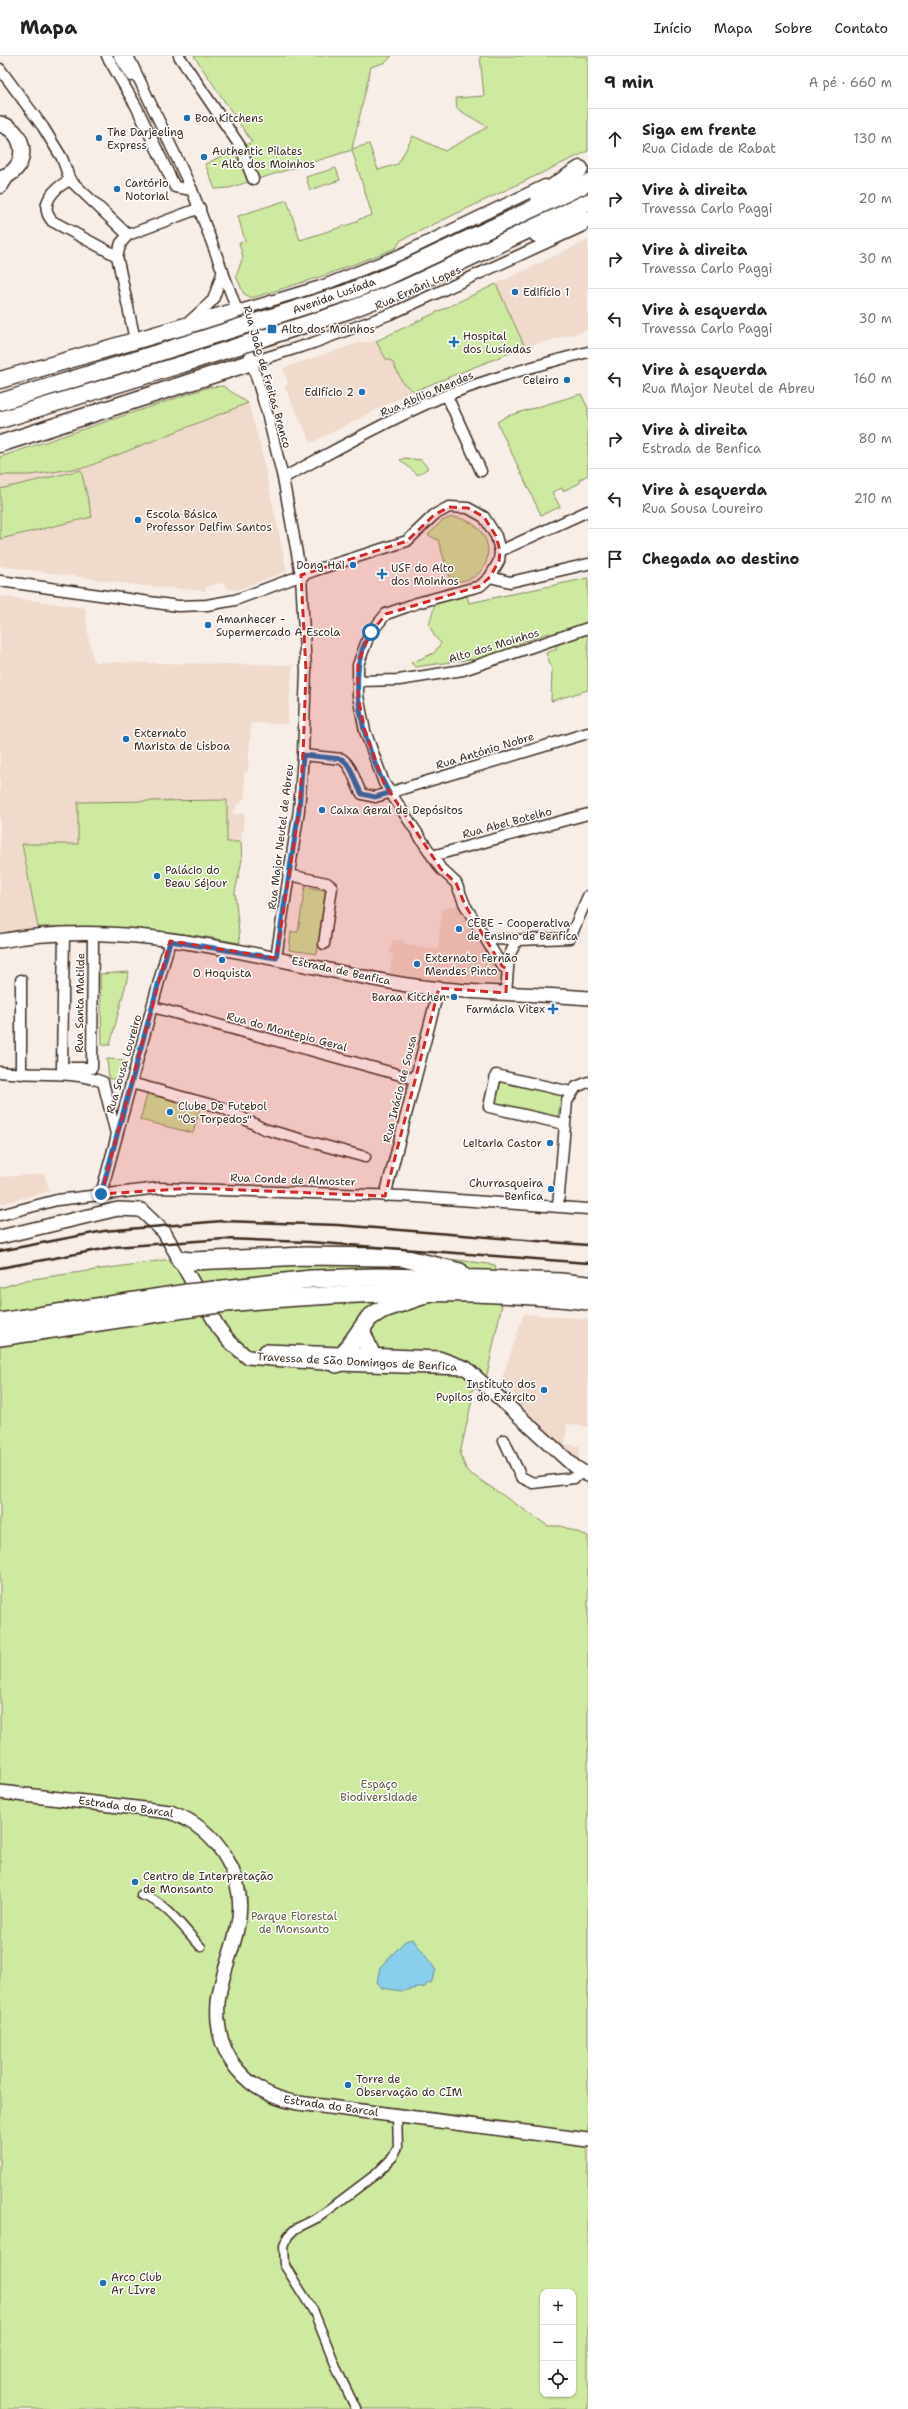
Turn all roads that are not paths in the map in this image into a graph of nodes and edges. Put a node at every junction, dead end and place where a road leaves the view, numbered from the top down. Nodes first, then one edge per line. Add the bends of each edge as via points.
1 (107, 56) edge
2 (119, 56) edge
3 (128, 56) edge
4 (179, 56) edge
5 (0, 69) edge
6 (143, 90) junction
7 (0, 124) edge
8 (584, 167) edge
9 (253, 179) dead end
10 (2, 180) edge
11 (70, 180) junction
12 (588, 182) edge
13 (192, 190) junction
14 (588, 202) edge
15 (200, 208) junction
16 (588, 219) edge
17 (588, 224) edge
18 (493, 228) junction
19 (128, 235) junction
20 (504, 242) junction
21 (117, 256) junction
22 (223, 271) junction
23 (236, 311) junction
24 (182, 328) junction
25 (134, 340) junction
26 (588, 352) edge
27 (252, 362) junction
28 (121, 365) junction
29 (26, 371) junction
30 (154, 373) junction
31 (0, 374) edge
32 (0, 380) edge
33 (0, 391) edge
34 (447, 396) junction
35 (0, 402) edge
36 (0, 420) edge
37 (0, 430) edge
38 (0, 444) edge
39 (482, 470) dead end
40 (283, 478) junction
41 (588, 511) edge
42 (500, 551) junction
43 (588, 564) edge
44 (300, 575) junction
45 (490, 577) junction
46 (0, 581) edge
47 (588, 628) edge
48 (358, 681) junction
49 (588, 733) edge
50 (303, 755) junction
51 (389, 793) junction
52 (588, 814) edge
53 (432, 856) junction
54 (289, 875) junction
55 (588, 896) edge
56 (64, 933) junction
57 (93, 933) junction
58 (495, 939) dead end
59 (517, 940) junction
60 (0, 941) edge
61 (170, 941) junction
62 (324, 944) dead end
63 (276, 958) junction
64 (507, 969) junction
65 (21, 980) dead end
66 (439, 988) junction
67 (507, 988) junction
68 (588, 998) edge
69 (153, 1007) junction
70 (0, 1072) edge
71 (21, 1074) junction
72 (415, 1079) junction
73 (588, 1082) edge
74 (131, 1083) junction
75 (571, 1092) junction
76 (564, 1124) junction
77 (116, 1135) junction
78 (365, 1157) dead end
79 (101, 1194) junction
80 (385, 1196) junction
81 (558, 1206) junction
82 (588, 1210) edge
83 (0, 1215) edge
84 (2, 1234) edge
85 (180, 1260) junction
86 (487, 1279) junction
87 (588, 1285) edge
88 (436, 1292) junction
89 (225, 1296) junction
90 (189, 1300) junction
91 (588, 1301) edge
92 (0, 1322) edge
93 (361, 1330) junction
94 (0, 1337) edge
95 (371, 1354) junction
96 (340, 1358) junction
97 (466, 1368) junction
98 (504, 1440) dead end
99 (586, 1473) edge
100 (0, 1792) edge
101 (141, 1895) dead end
102 (201, 1948) dead end
103 (397, 2115) junction
104 (588, 2140) edge
105 (356, 2409) edge

1 - 13 street via 136,106 175,187
2 - 6 street, Rua João de Freitas Branco
3 - 6 street, Rua João de Freitas Branco
4 - 9 street via 240,146
5 - 11 street via 43,128 64,162
6 - 13 street, Rua João de Freitas Branco
7 - 10 main road via 14,131 22,147 19,165
8 - 18 main road
8 - 23 street, Avenida Lusíada via 392,257 324,285
11 - 19 street
11 - 21 street via 48,198 48,217
12 - 18 main road, Avenida Lusíada
13 - 15 street, Rua João de Freitas Branco
14 - 20 main road, Avenida Lusíada
15 - 19 street
15 - 22 street, Rua João de Freitas Branco
16 - 20 main road
17 - 27 street, Rua Ernâni Lopes via 393,313 313,343
18 - 28 main road, Avenida Lusíada, bridge via 395,273 297,310
19 - 21 street via 121,243
20 - 30 main road, Avenida Lusíada, bridge via 403,289 347,311
21 - 25 street
22 - 23 street, Rua João de Freitas Branco
22 - 24 street via 213,300
23 - 24 main road
23 - 27 street, Rua João de Freitas Branco
24 - 25 main road
25 - 29 main road
26 - 34 street, Rua Abílio Mendes via 512,373
27 - 38 main road
27 - 40 street, Rua João de Freitas Branco
28 - 33 main road via 62,374
28 - 35 main road, Avenida Lusíada
29 - 31 main road
29 - 32 main road
30 - 36 main road, Avenida Lusíada
30 - 37 main road via 118,394 87,406 14,429
34 - 39 street
34 - 40 street, Rua Abílio Mendes via 403,415
40 - 44 street, Rua João de Freitas Branco
41 - 42 street
42 - 44 street via 496,536 484,517 468,508 449,507 434,515 407,541
42 - 45 street via 499,561
43 - 45 street via 510,582
44 - 46 street via 235,600 189,606
44 - 50 street, Rua Major Neutel de Abreu via 306,672
45 - 48 street via 480,586 386,614 369,636 358,665
47 - 48 street, Alto dos Moinhos via 463,670 399,680
48 - 51 street via 358,696 365,731
49 - 51 street, Rua António Nobre
50 - 51 street, Rua António Nobre via 342,759 351,769 362,794 375,797
50 - 54 street, Rua Major Neutel de Abreu via 299,810
51 - 53 street
52 - 53 street, Rua Abel Botelho
53 - 64 street via 456,883 465,905 502,966
54 - 62 street via 327,883 332,887
54 - 63 street, Rua Major Neutel de Abreu
55 - 59 street via 570,938
56 - 57 street, Estrada de Benfica
56 - 57 street, Rua Santa Matilde via 62,1068 92,1068
56 - 60 street, Estrada de Benfica
57 - 61 street, Estrada de Benfica via 115,933
58 - 59 street
59 - 64 street via 509,956
61 - 63 street, Estrada de Benfica
61 - 69 street, Rua Sousa Loureiro
63 - 66 street, Estrada de Benfica via 408,985
64 - 67 street
65 - 71 street
66 - 67 street, Estrada de Benfica
66 - 72 street, Rua Inácio de Sousa
67 - 68 street, Estrada de Benfica
69 - 72 street, Rua do Montepio Geral
69 - 74 street, Rua Sousa Loureiro
70 - 71 street
71 - 77 street via 84,1075 103,1082
72 - 80 street, Rua Inácio de Sousa
73 - 75 street via 582,1083
74 - 77 street, Rua Sousa Loureiro
74 - 78 street via 223,1108 264,1129
75 - 76 street
75 - 76 street via 496,1075 489,1107
76 - 81 street
77 - 79 street, Rua Sousa Loureiro
79 - 80 street, Rua Conde de Almoster via 159,1188 194,1188
79 - 83 street, Rua Conde de Almoster via 57,1200
80 - 81 street, Rua Conde de Almoster
81 - 82 street, Rua Conde de Almoster
84 - 85 street, Travessa de São Domingos de Benfica via 133,1208 146,1213 160,1226
85 - 86 highway via 192,1262 306,1256 398,1258
85 - 96 street, Travessa de São Domingos de Benfica via 218,1327 247,1357
86 - 87 highway
86 - 89 highway via 311,1279
88 - 89 highway
88 - 91 highway
88 - 93 highway via 381,1310 369,1318
89 - 90 highway, bridge
90 - 92 highway
90 - 94 highway
93 - 95 highway
93 - 96 highway
95 - 96 street, Travessa de São Domingos de Benfica
95 - 97 street, Travessa de São Domingos de Benfica via 439,1358
96 - 97 street, Travessa de São Domingos de Benfica
97 - 99 street, Travessa de São Domingos de Benfica via 575,1468
98 - 99 street via 521,1477 533,1483 574,1478
100 - 103 street, Estrada do Barcal via 160,1810 193,1822 224,1853 239,1889 238,1925 218,2002 222,2040 236,2068 253,2086 282,2100
101 - 102 street via 147,1896 169,1912
103 - 104 street, Estrada do Barcal
103 - 105 street via 398,2147 393,2157 376,2174 319,2217 296,2229 288,2236 284,2246 285,2266 314,2312 338,2374

